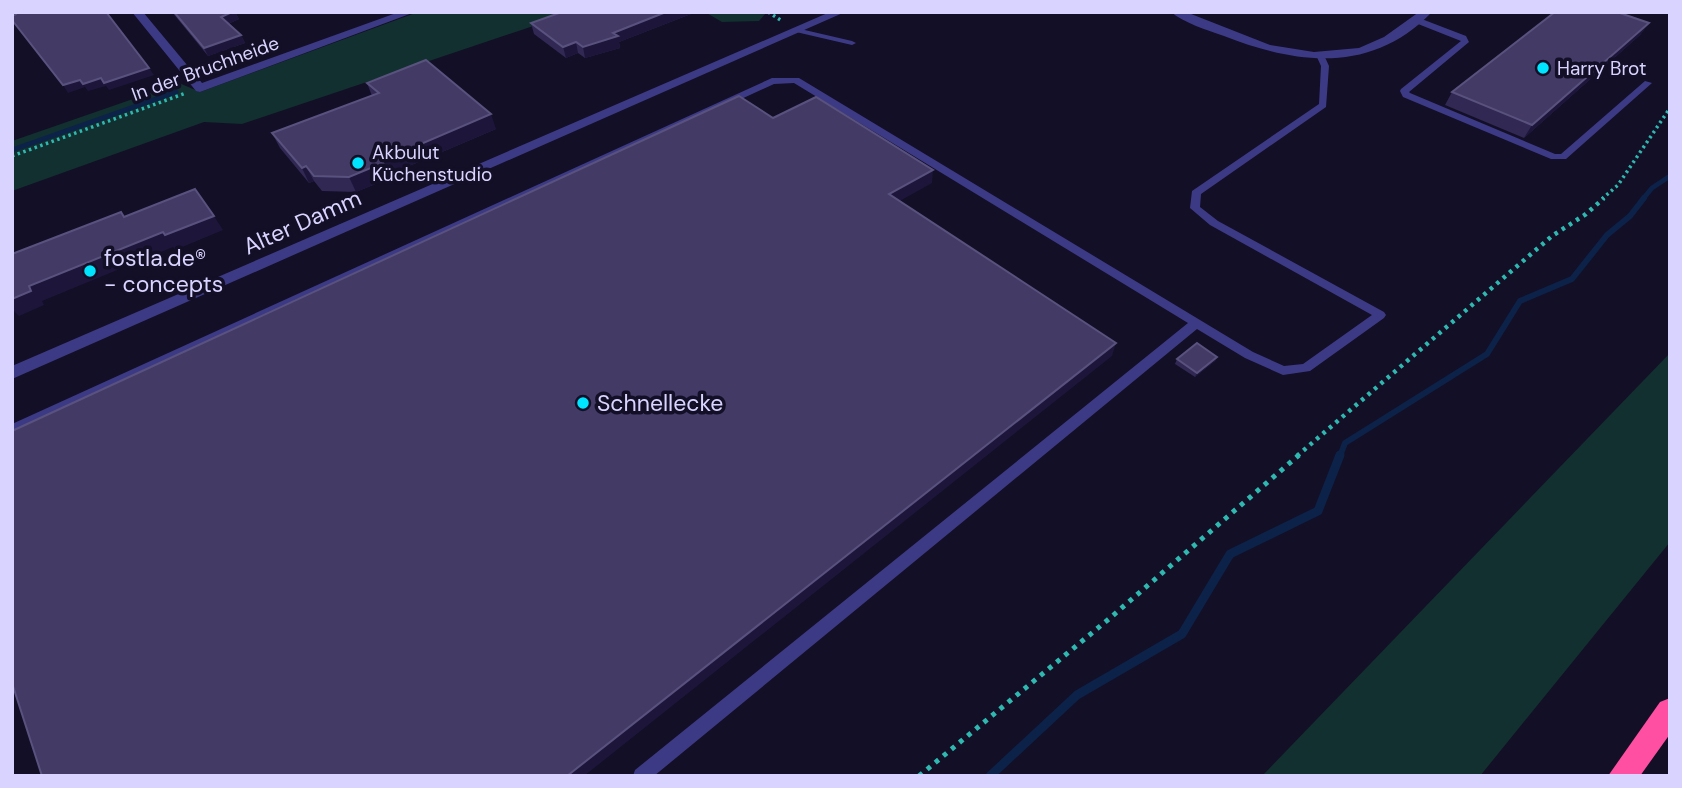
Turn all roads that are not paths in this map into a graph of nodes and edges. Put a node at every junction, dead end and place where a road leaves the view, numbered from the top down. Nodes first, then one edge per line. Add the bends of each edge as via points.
1 (136, 12) edge
2 (410, 12) edge
3 (840, 12) edge
4 (1176, 12) edge
5 (1427, 12) edge
6 (1416, 20) junction
7 (799, 30) junction
8 (852, 43) dead end
9 (1320, 55) junction
10 (1648, 83) dead end
11 (1196, 323) junction
12 (12, 373) edge
13 (12, 430) edge
14 (1670, 711) edge
15 (641, 776) edge
16 (1622, 776) edge

1 - 2 street, In der Bruchheide via 200,88
3 - 7 street, Alter Damm
4 - 9 street via 1260,46
5 - 6 street
6 - 9 street via 1362,51
6 - 10 lane via 1465,42 1404,90 1406,95 1554,157 1563,157
7 - 8 lane
7 - 12 street, Alter Damm
9 - 11 lane via 1325,66 1323,105 1196,193 1195,208 1380,315 1306,368 1283,371
11 - 13 lane via 796,80 772,81
11 - 15 lane
14 - 16 highway

